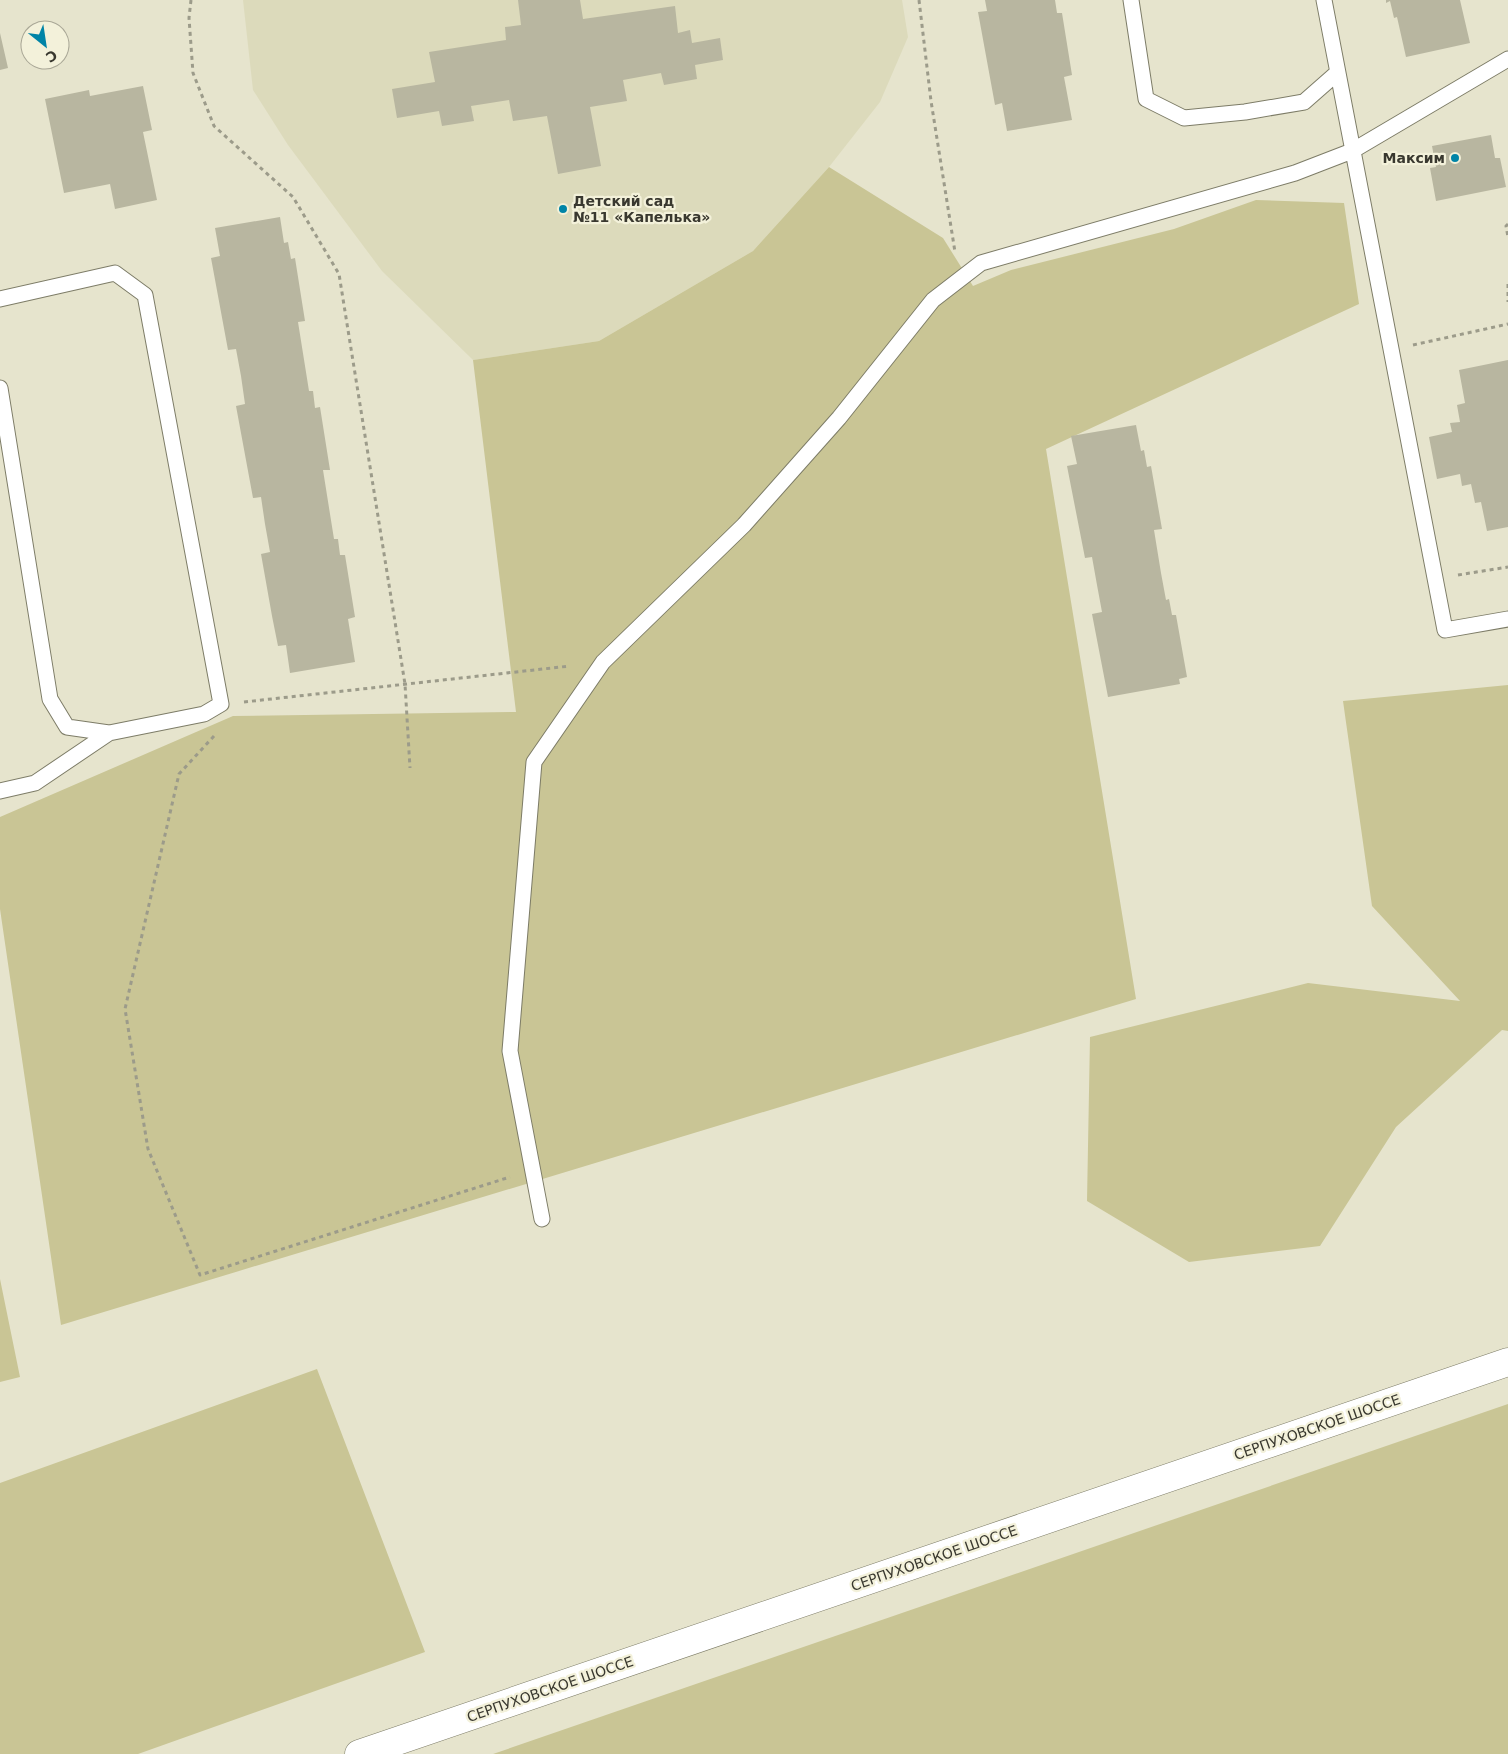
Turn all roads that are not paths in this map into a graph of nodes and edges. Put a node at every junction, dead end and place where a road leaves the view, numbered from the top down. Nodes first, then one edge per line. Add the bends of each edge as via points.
1 (1131, 0) edge
2 (1324, 0) edge
3 (1508, 58) edge
4 (1337, 73) junction
5 (1352, 151) junction
6 (0, 299) edge
7 (0, 388) edge
8 (1508, 619) edge
9 (109, 733) junction
10 (0, 791) edge
11 (542, 1219) dead end
12 (1508, 1362) edge
13 (360, 1754) edge

1 - 4 lane via 1146,99 1184,118 1304,102
2 - 4 lane
3 - 5 lane
4 - 5 lane
5 - 8 lane via 1445,630
5 - 11 lane via 1295,173 981,263 933,300 839,418 744,525 603,662 534,762 510,1051
6 - 9 lane via 115,274 145,296 221,704 204,714
7 - 9 lane via 50,699 66,727
9 - 10 lane via 34,783
12 - 13 main road, СЕРПУХОВСКОЕ ШОССЕ

